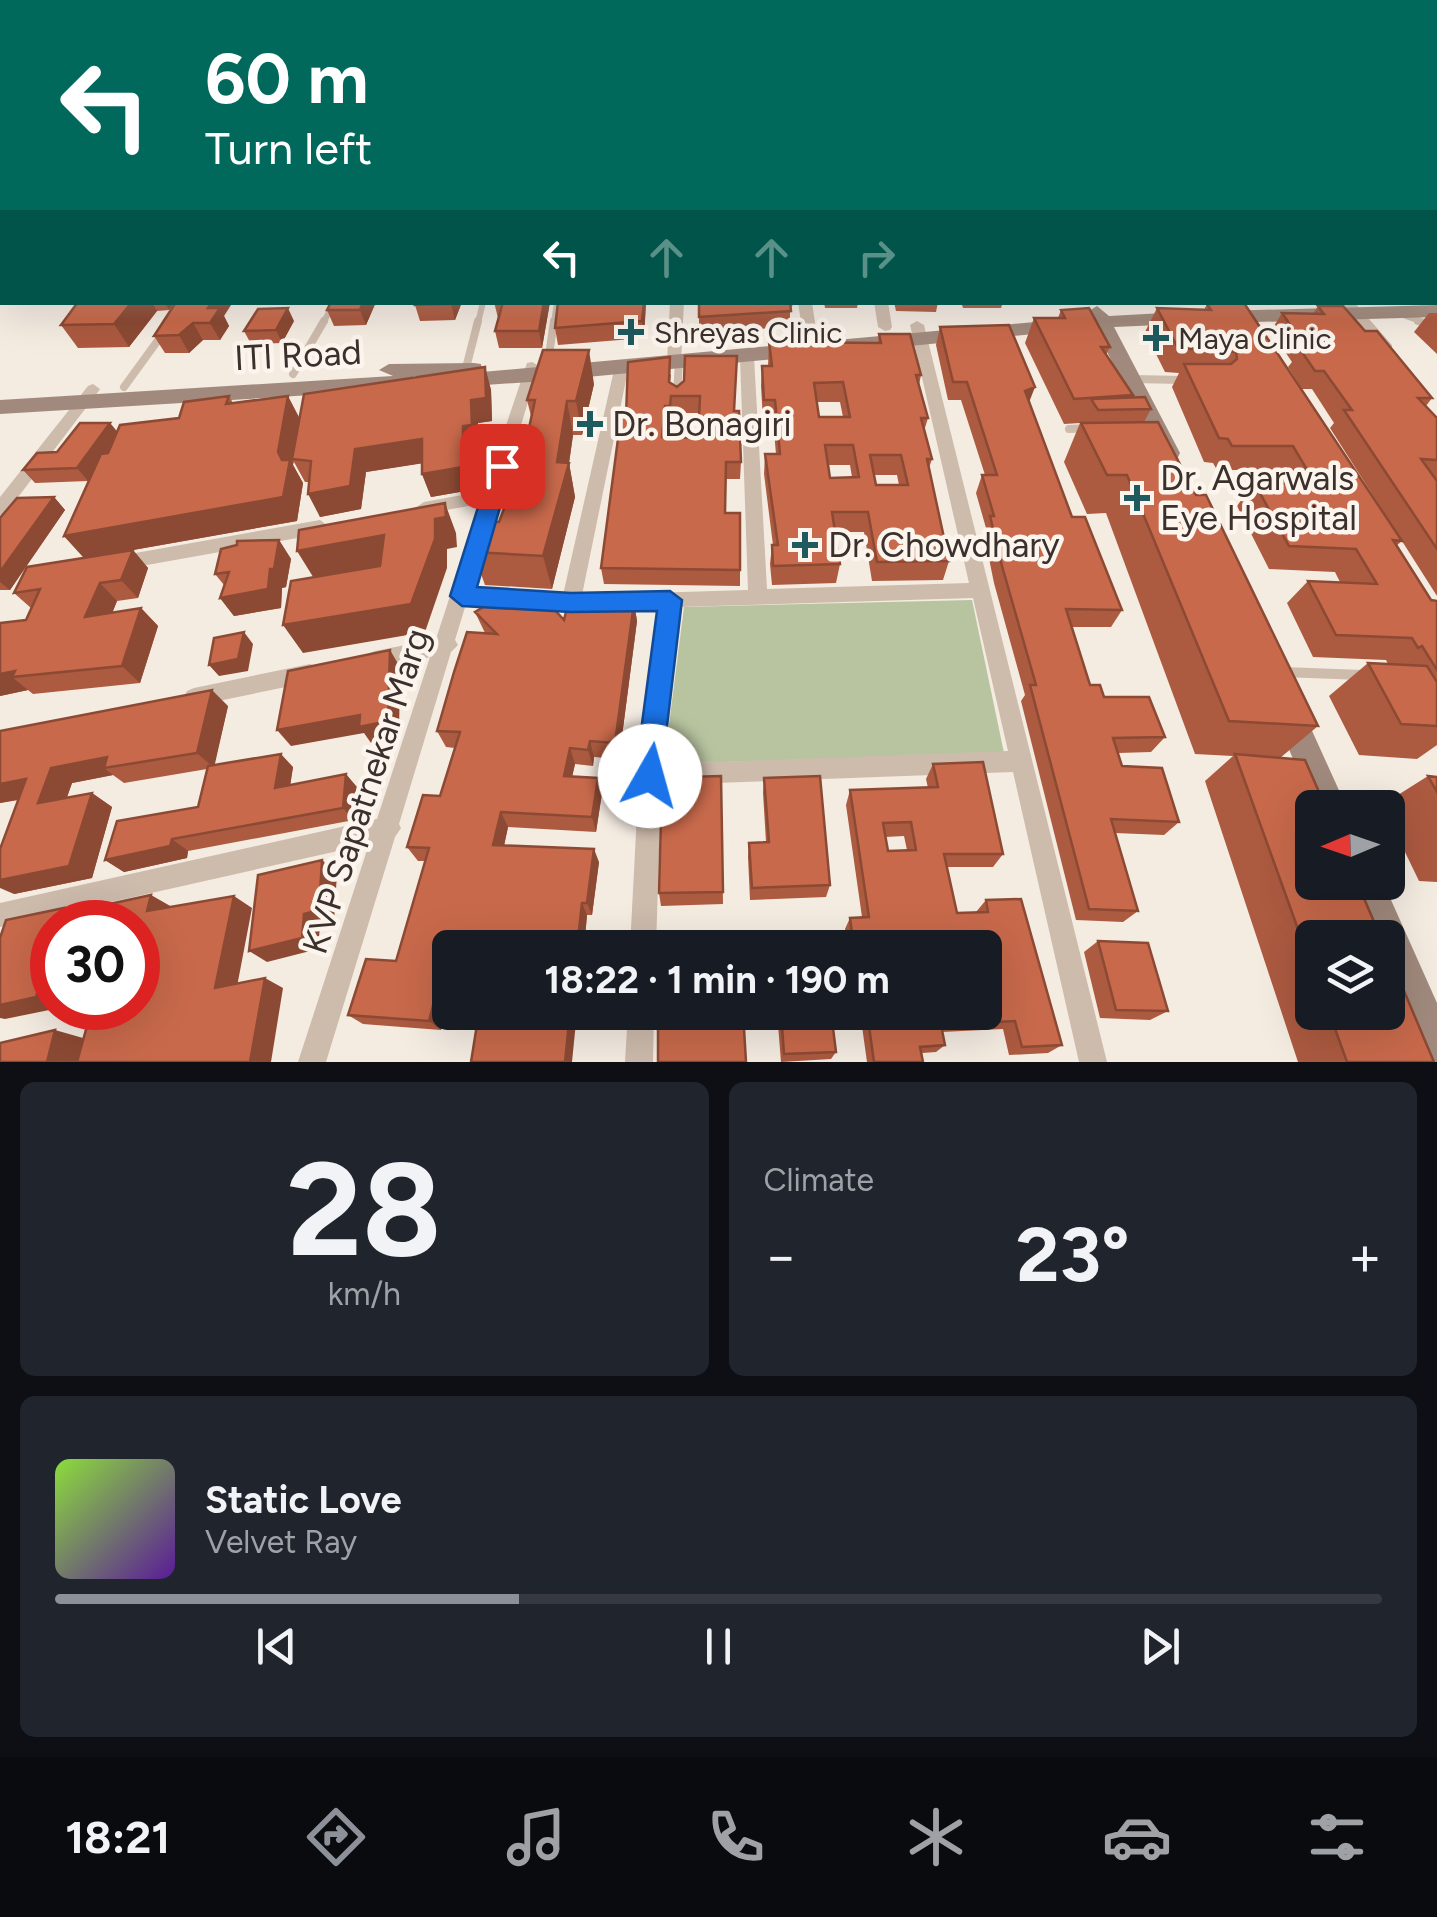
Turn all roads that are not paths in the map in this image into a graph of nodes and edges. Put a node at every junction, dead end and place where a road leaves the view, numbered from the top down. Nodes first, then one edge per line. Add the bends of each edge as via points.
1 (334, 305) edge
2 (483, 305) edge
3 (557, 305) edge
4 (676, 305) edge
5 (805, 305) edge
6 (882, 305) edge
7 (1356, 306) edge
8 (1396, 312) junction
9 (1437, 312) edge
10 (1100, 316) junction
11 (1239, 316) junction
12 (175, 317) edge
13 (885, 326) junction
14 (1437, 326) edge
15 (919, 332) junction
16 (810, 336) junction
17 (1256, 340) edge
18 (747, 357) junction
19 (676, 358) junction
20 (1402, 366) edge
21 (537, 369) junction
22 (621, 370) junction
23 (293, 374) junction
24 (464, 375) junction
25 (1132, 379) junction
26 (1200, 380) edge
27 (124, 387) junction
28 (0, 394) edge
29 (89, 396) junction
30 (677, 396) edge
31 (0, 407) edge
32 (1100, 428) edge
33 (1069, 429) dead end
34 (1184, 482) edge
35 (492, 496) junction
36 (0, 508) edge
37 (396, 513) edge
38 (338, 523) edge
39 (108, 565) edge
40 (980, 590) junction
41 (462, 596) junction
42 (758, 598) junction
43 (670, 600) junction
44 (571, 602) junction
45 (448, 645) junction
46 (1266, 663) joint
47 (1366, 675) edge
48 (175, 701) edge
49 (1020, 762) junction
50 (650, 776) junction
51 (1323, 790) edge
52 (389, 828) junction
53 (1372, 900) edge
54 (0, 916) edge
55 (645, 930) edge
56 (640, 1030) edge
57 (1437, 1048) edge
58 (312, 1062) edge
59 (639, 1062) edge
60 (1094, 1062) edge

1 - 23 lane
2 - 24 lane
3 - 21 lane
4 - 19 street
5 - 16 street
6 - 13 street
7 - 8 main road, ITI Road
7 - 10 main road, ITI Road
7 - 11 main road, ITI Road
7 - 20 street
8 - 9 main road, ITI Road
8 - 14 lane
10 - 11 main road, ITI Road
10 - 15 main road, ITI Road
10 - 25 main road
11 - 17 street
12 - 27 lane
13 - 15 main road, ITI Road
13 - 16 main road, ITI Road
15 - 18 main road, ITI Road
15 - 40 street
16 - 19 main road, ITI Road
18 - 19 main road, ITI Road
18 - 42 street
19 - 21 main road, ITI Road
19 - 22 main road, ITI Road
19 - 30 lane
21 - 22 main road, ITI Road
21 - 24 main road, ITI Road
21 - 35 street, KVP Sapatnekar Marg
22 - 44 street
23 - 24 main road, ITI Road
23 - 27 main road, ITI Road
24 - 29 main road, ITI Road via 311,394
25 - 26 lane
25 - 34 main road via 1161,453
27 - 29 main road, ITI Road
28 - 29 main road, ITI Road
29 - 31 main road, ITI Road
29 - 36 street
32 - 33 lane
35 - 37 street
35 - 41 street, KVP Sapatnekar Marg
38 - 39 street
40 - 42 street
40 - 49 street
41 - 44 street
41 - 45 street, KVP Sapatnekar Marg
42 - 43 street
43 - 44 street
43 - 50 street
45 - 48 street
45 - 52 street, KVP Sapatnekar Marg
46 - 47 lane
46 - 51 main road
49 - 50 street
49 - 60 street
50 - 55 street
52 - 54 street
52 - 58 street, KVP Sapatnekar Marg
53 - 57 main road
56 - 59 street

